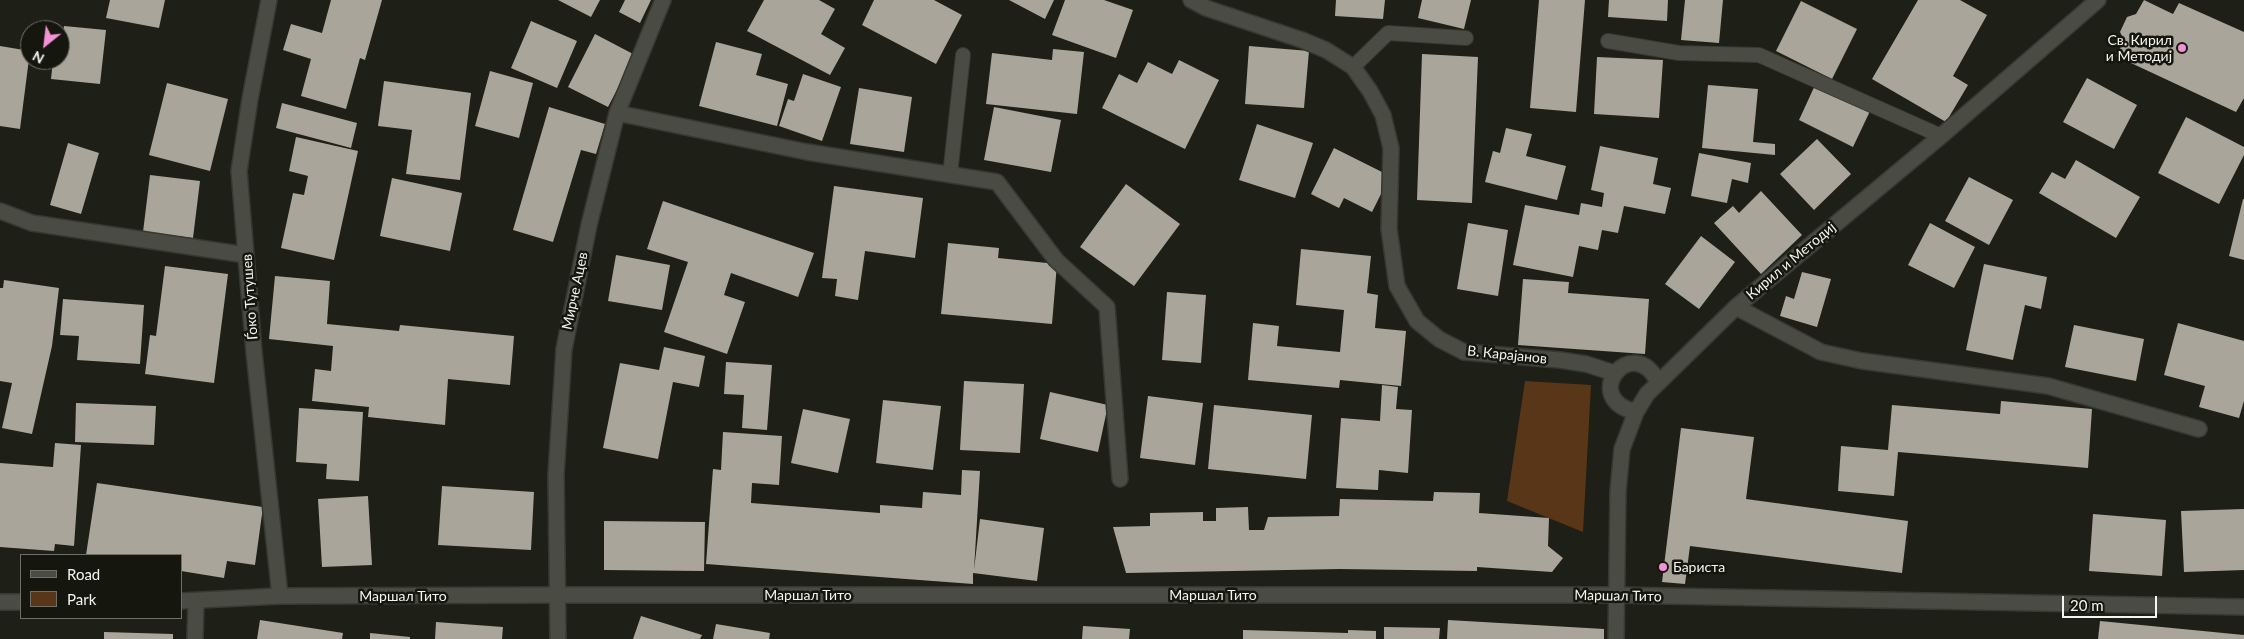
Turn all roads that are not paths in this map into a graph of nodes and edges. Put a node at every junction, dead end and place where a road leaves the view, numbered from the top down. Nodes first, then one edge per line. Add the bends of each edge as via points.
1 (269, 0) edge
2 (663, 0) edge
3 (1191, 0) edge
4 (2098, 0) edge
5 (1466, 38) dead end
6 (1608, 42) dead end
7 (963, 55) dead end
8 (1353, 67) junction
9 (617, 113) junction
10 (1941, 136) junction
11 (950, 175) junction
12 (0, 211) edge
13 (246, 256) junction
14 (1736, 307) junction
15 (1614, 374) junction
16 (1658, 382) junction
17 (1636, 412) junction
18 (2199, 429) dead end
19 (1120, 478) dead end
20 (558, 595) junction
21 (1615, 595) junction
22 (280, 596) junction
23 (189, 601) edge
24 (0, 602) edge
25 (20, 602) edge
26 (2244, 607) edge
27 (195, 639) edge
28 (558, 639) edge
29 (1616, 639) edge

1 - 13 street, Ѓоко Тутушев via 239,171
2 - 9 street, Мирче Ацев
3 - 8 street via 1302,40
4 - 10 street, Кирил и Методиј
5 - 8 lane via 1388,33
6 - 10 lane via 1679,53 1759,55
7 - 11 lane
8 - 15 street, В. Карајанов via 1383,115 1391,148 1389,229 1397,286 1417,321 1464,352 1560,360 1586,364
9 - 11 street via 807,152
9 - 20 street, Мирче Ацев via 564,348 556,475
10 - 14 street, Кирил и Методиј
11 - 19 street via 997,182 1056,260 1107,307
12 - 13 street via 32,223
13 - 22 street, Ѓоко Тутушев
14 - 16 street, Кирил и Методиј
14 - 18 street via 1822,352 1862,361 2048,386
15 - 16 street via 1628,364 1645,365
15 - 17 street via 1610,386 1613,399 1622,409
16 - 17 street, Кирил и Методиј
17 - 21 street, Кирил и Методиј via 1622,449 1620,466
20 - 21 street, Маршал Тито
20 - 22 street, Маршал Тито
20 - 28 street, Мирче Ацев
21 - 26 street, Маршал Тито
21 - 29 street, Кирил и Методиј
22 - 23 street, Маршал Тито
23 - 27 street
24 - 25 street

